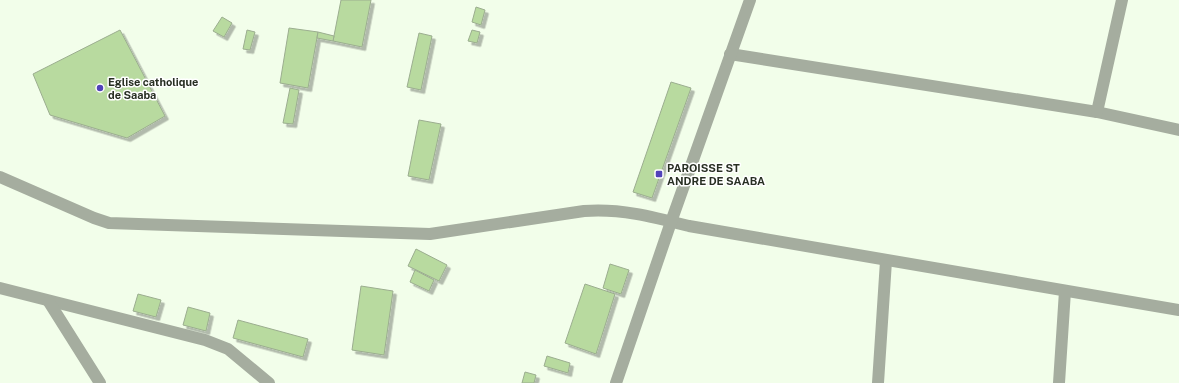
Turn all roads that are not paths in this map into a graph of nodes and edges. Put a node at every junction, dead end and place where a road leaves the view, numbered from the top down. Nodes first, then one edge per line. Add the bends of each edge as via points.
1 (750, 0) edge
2 (1112, 0) edge
3 (1122, 0) edge
4 (1118, 12) junction
5 (730, 54) junction
6 (1097, 112) junction
7 (1179, 130) edge
8 (0, 177) edge
9 (671, 222) junction
10 (886, 261) junction
11 (0, 288) edge
12 (1065, 291) junction
13 (49, 302) junction
14 (1179, 310) edge
15 (100, 383) edge
16 (269, 383) edge
17 (616, 383) edge
18 (878, 383) edge
19 (1059, 383) edge

1 - 5 street
2 - 4 street
3 - 4 street
4 - 6 street
5 - 6 street
5 - 9 street
6 - 7 street
8 - 9 street via 94,218 109,222 430,234 602,209
9 - 10 street
9 - 17 street
10 - 12 street
10 - 18 street
11 - 13 street
12 - 14 street
12 - 19 street
13 - 15 street
13 - 16 street via 205,340 228,349

